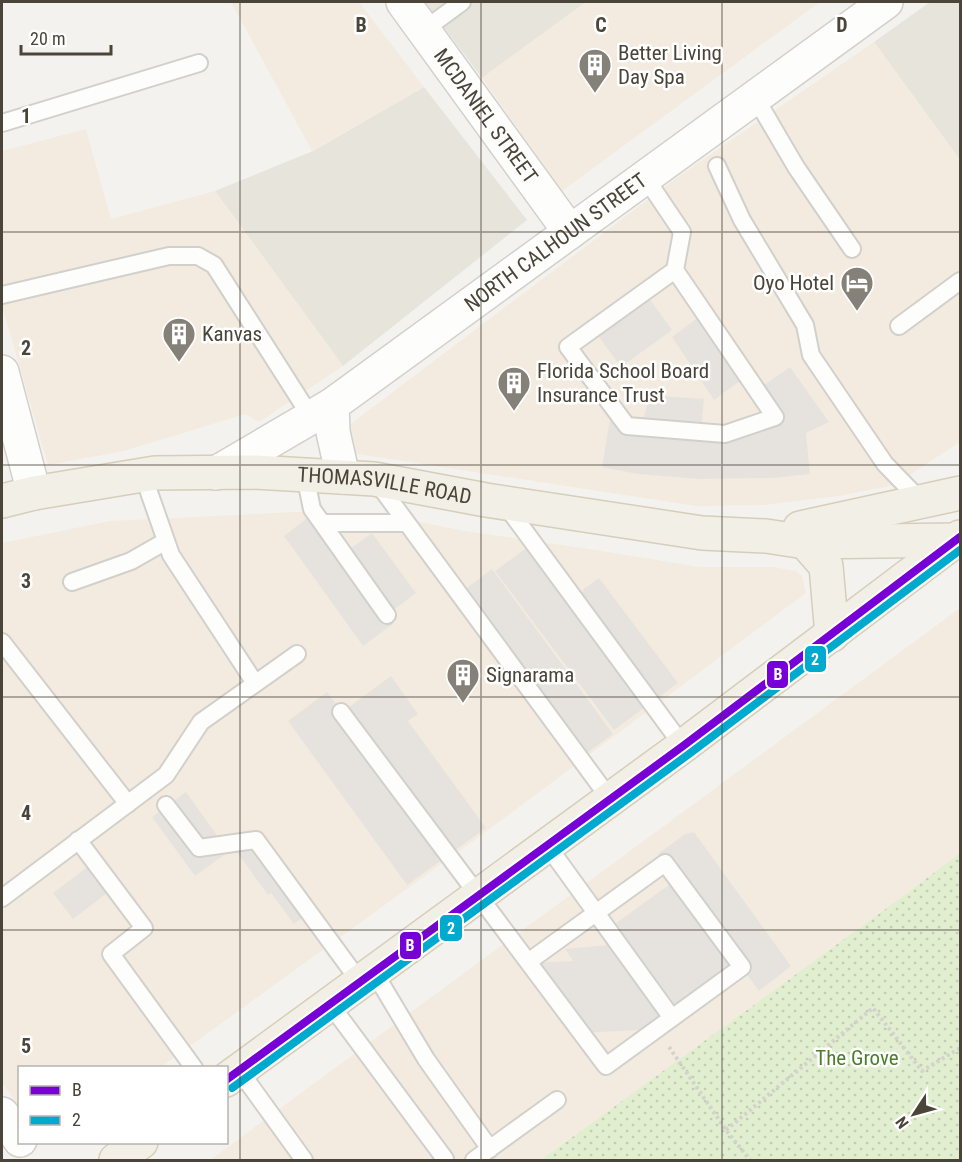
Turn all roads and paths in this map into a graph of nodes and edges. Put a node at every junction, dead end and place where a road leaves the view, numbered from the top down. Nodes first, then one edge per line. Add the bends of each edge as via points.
1 (403, 2) edge
2 (462, 2) edge
3 (877, 4) edge
4 (424, 30) junction
5 (199, 63) dead end
6 (755, 97) junction
7 (2, 123) edge
8 (717, 166) dead end
9 (645, 177) junction
10 (570, 232) junction
11 (852, 249) dead end
12 (675, 270) junction
13 (960, 281) edge
14 (2, 295) edge
15 (899, 326) dead end
16 (2, 372) edge
17 (322, 411) junction
18 (216, 472) junction
19 (143, 475) junction
20 (305, 475) junction
21 (358, 478) junction
22 (34, 493) junction
23 (960, 493) edge
24 (2, 501) edge
25 (921, 501) junction
26 (503, 502) junction
27 (406, 523) junction
28 (322, 524) junction
29 (766, 536) junction
30 (959, 539) edge
31 (166, 541) junction
32 (805, 542) junction
33 (72, 582) dead end
34 (387, 615) dead end
35 (832, 635) junction
36 (2, 642) edge
37 (297, 654) dead end
38 (255, 683) junction
39 (341, 712) dead end
40 (683, 746) junction
41 (610, 799) junction
42 (129, 804) junction
43 (166, 805) dead end
44 (78, 840) junction
45 (547, 845) junction
46 (478, 896) junction
47 (2, 898) edge
48 (596, 913) junction
49 (528, 962) junction
50 (367, 977) junction
51 (330, 1004) junction
52 (672, 1018) junction
53 (657, 1029) junction
54 (960, 1048) edge
55 (193, 1066) edge
56 (233, 1075) edge
57 (557, 1100) dead end
58 (2, 1114) edge
59 (726, 1130) junction
60 (18, 1137) edge
61 (23, 1144) edge
62 (490, 1149) junction
63 (34, 1161) edge
64 (304, 1161) edge
65 (442, 1161) edge
66 (474, 1161) edge
67 (750, 1161) edge

1 - 4 street, MCDANIEL STREET
2 - 4 lane
3 - 6 street, NORTH CALHOUN STREET
4 - 10 street, MCDANIEL STREET
5 - 7 lane
6 - 9 street, NORTH CALHOUN STREET
6 - 11 lane via 796,167
8 - 25 lane via 742,220 805,325 811,355 885,464
9 - 10 street, NORTH CALHOUN STREET
9 - 12 lane via 682,232
10 - 17 street, NORTH CALHOUN STREET
12 - 12 lane via 699,304 775,417 725,434 627,426 568,347
13 - 15 lane
14 - 17 lane via 169,256 198,256 214,265
16 - 22 street
17 - 18 street, NORTH CALHOUN STREET
17 - 21 street
18 - 19 main road, THOMASVILLE ROAD
18 - 20 main road, THOMASVILLE ROAD
19 - 22 main road, THOMASVILLE ROAD
19 - 31 lane
20 - 21 main road, THOMASVILLE ROAD
20 - 28 lane via 312,509
21 - 26 main road, THOMASVILLE ROAD
21 - 27 lane
22 - 24 main road, THOMASVILLE ROAD
23 - 25 main road, THOMASVILLE ROAD
25 - 29 main road, THOMASVILLE ROAD
26 - 29 main road, THOMASVILLE ROAD via 702,533
26 - 40 lane
27 - 28 lane
27 - 41 lane
28 - 34 lane
29 - 32 main road, THOMASVILLE ROAD
30 - 32 main road, THOMASVILLE ROAD
30 - 35 main road
31 - 33 lane via 131,561
31 - 38 lane via 171,555
32 - 35 main road via 826,566
35 - 40 main road
36 - 42 lane
37 - 38 lane
38 - 42 lane via 201,722 166,775
39 - 46 lane
40 - 41 main road
41 - 45 main road
42 - 44 lane
43 - 50 lane via 199,848 256,840
44 - 47 lane
44 - 55 lane via 144,928 111,954
45 - 46 main road
45 - 48 lane
46 - 49 lane
46 - 50 main road
48 - 49 lane
48 - 52 lane
48 - 52 lane via 665,863 742,967
49 - 53 lane via 606,1066
50 - 51 main road
50 - 62 lane
51 - 56 main road
51 - 65 lane via 445,1159
52 - 53 lane
53 - 59 path
54 - 59 path via 922,1071 873,1008
56 - 64 lane
57 - 62 lane
58 - 60 street
59 - 67 path
61 - 63 street
62 - 66 lane

